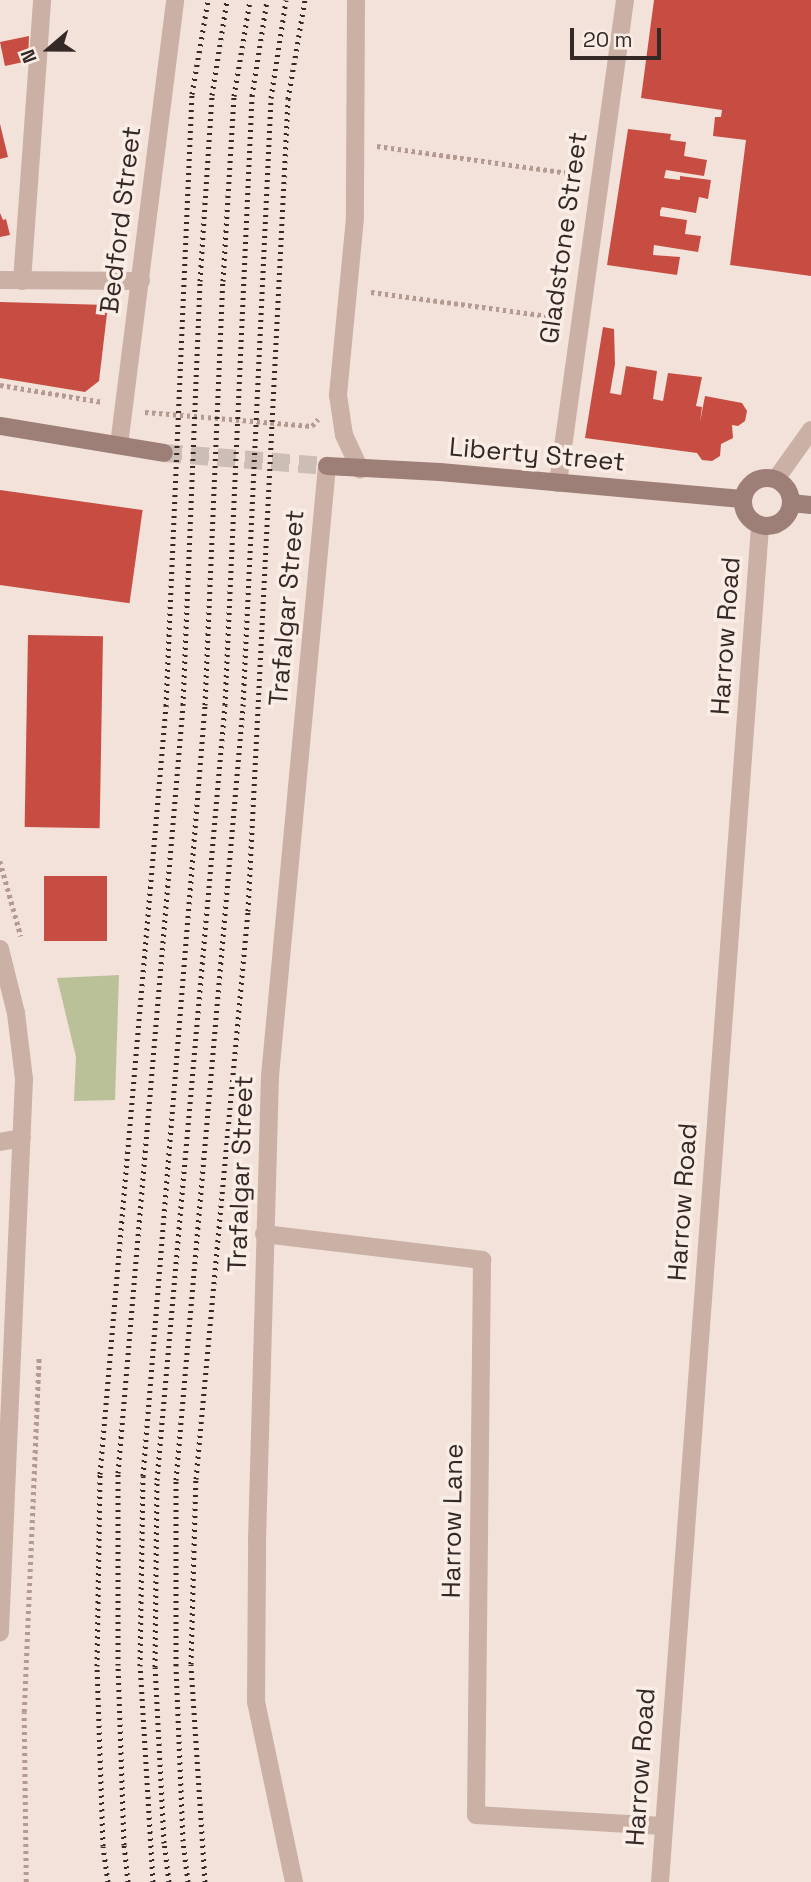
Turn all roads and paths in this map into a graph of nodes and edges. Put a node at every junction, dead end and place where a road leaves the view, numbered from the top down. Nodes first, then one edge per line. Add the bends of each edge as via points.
1 (42, 0) edge
2 (175, 0) edge
3 (356, 0) edge
4 (625, 0) edge
5 (355, 143) junction
6 (599, 178) junction
7 (0, 280) edge
8 (22, 281) junction
9 (141, 281) junction
10 (349, 289) junction
11 (578, 320) junction
12 (0, 385) edge
13 (338, 396) junction
14 (88, 399) dead end
15 (158, 414) dead end
16 (0, 426) edge
17 (811, 430) edge
18 (119, 445) junction
19 (164, 453) tunnel mouth
20 (327, 466) joint
21 (360, 469) junction
22 (776, 479) junction
23 (558, 483) junction
24 (742, 499) junction
25 (791, 503) junction
26 (811, 505) edge
27 (760, 526) junction
28 (0, 949) edge
29 (22, 1138) junction
30 (0, 1142) edge
31 (264, 1234) junction
32 (2, 1548) edge
33 (0, 1632) edge
34 (663, 1826) junction
35 (294, 1882) edge
36 (660, 1882) edge

1 - 8 street
2 - 9 street, Bedford Street
3 - 5 street
4 - 6 street, Gladstone Street
5 - 6 path
5 - 10 street
6 - 11 street, Gladstone Street
7 - 8 street
8 - 9 street
9 - 18 street, Bedford Street
10 - 11 path
10 - 13 street
11 - 23 street, Gladstone Street
12 - 14 path
13 - 15 path via 312,426
13 - 21 street via 344,435
16 - 18 main road
17 - 22 street
18 - 19 main road
20 - 21 main road, Liberty Street
20 - 31 street, Trafalgar Street via 276,993
21 - 23 main road, Liberty Street
22 - 24 main road via 758,478
22 - 25 main road via 784,485
23 - 24 main road, Liberty Street
24 - 27 main road via 746,515
25 - 26 main road
25 - 27 main road via 783,520
27 - 34 street, Harrow Road
28 - 29 street via 21,1053
29 - 30 street
29 - 32 street
31 - 34 street, Harrow Lane via 482,1259 476,1815
31 - 35 street, Trafalgar Street via 254,1678 262,1740
32 - 33 street
34 - 36 street, Harrow Road

